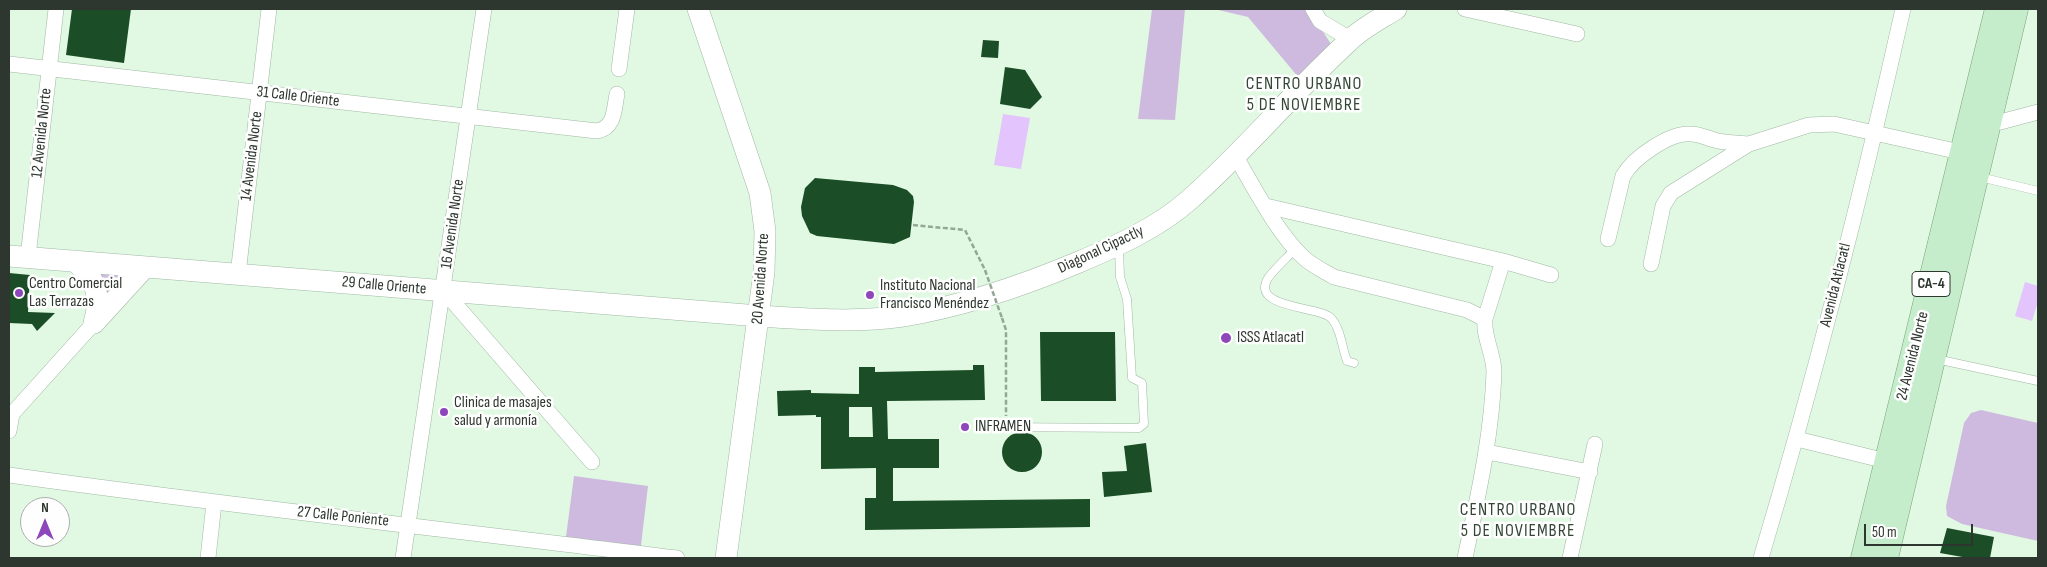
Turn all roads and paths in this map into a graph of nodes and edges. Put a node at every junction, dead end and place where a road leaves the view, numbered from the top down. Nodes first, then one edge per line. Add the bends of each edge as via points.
1 (56, 9) edge
2 (269, 9) edge
3 (484, 9) edge
4 (627, 9) edge
5 (698, 9) edge
6 (1314, 9) edge
7 (1396, 9) edge
8 (1465, 9) edge
9 (1903, 9) edge
10 (1997, 9) edge
11 (2016, 9) edge
12 (1577, 34) dead end
13 (1350, 39) junction
14 (9, 64) edge
15 (50, 68) junction
16 (619, 69) dead end
17 (259, 92) junction
18 (616, 94) dead end
19 (2038, 112) edge
20 (469, 116) junction
21 (1989, 125) junction
22 (1875, 132) junction
23 (1749, 144) junction
24 (1236, 157) junction
25 (1974, 162) junction
26 (2038, 191) edge
27 (1266, 206) junction
28 (913, 225) dead end
29 (1608, 239) dead end
30 (1118, 245) junction
31 (1295, 248) junction
32 (18, 257) edge
33 (74, 261) junction
34 (1504, 261) junction
35 (1651, 264) dead end
36 (145, 267) junction
37 (238, 274) junction
38 (1551, 275) dead end
39 (443, 290) junction
40 (759, 316) junction
41 (1485, 319) junction
42 (94, 323) junction
43 (1934, 358) junction
44 (1354, 363) dead end
45 (2038, 381) edge
46 (989, 427) dead end
47 (1006, 427) junction
48 (9, 431) edge
49 (1797, 439) junction
50 (1595, 444) dead end
51 (1487, 452) junction
52 (592, 462) dead end
53 (1897, 464) junction
54 (1590, 472) junction
55 (9, 474) edge
56 (214, 503) junction
57 (408, 524) junction
58 (208, 558) edge
59 (403, 558) edge
60 (677, 558) edge
61 (726, 558) edge
62 (1465, 558) edge
63 (1570, 558) edge
64 (1761, 558) edge
65 (1864, 558) edge
66 (1886, 558) edge

1 - 15 street, 12 Avenida Norte
2 - 17 street, 14 Avenida Norte
3 - 20 street, 16 Avenida Norte
4 - 16 street
5 - 40 street, 20 Avenida Norte via 760,193 765,230
6 - 13 street via 1320,21
7 - 13 street, Diagonal Cipactly
8 - 12 street
9 - 22 street, Avenida Atlacatl
10 - 25 main road, 24 Avenida Norte / CA-4
11 - 21 main road, 24 Avenida Norte / CA-4
13 - 24 street, Diagonal Cipactly
14 - 15 street, 31 Calle Oriente
15 - 17 street, 31 Calle Oriente
15 - 32 street, 12 Avenida Norte
17 - 20 street, 31 Calle Oriente
17 - 37 street, 14 Avenida Norte
18 - 20 street, 31 Calle Oriente via 613,117 603,130
19 - 21 street
20 - 39 street, 16 Avenida Norte
21 - 25 main road, 24 Avenida Norte / CA-4
22 - 23 street via 1834,124 1809,124
22 - 25 street
22 - 49 street, Avenida Atlacatl
23 - 29 street via 1682,134 1643,153 1623,176
23 - 35 street via 1668,196
24 - 27 street
24 - 30 street, Diagonal Cipactly via 1186,203
25 - 26 lane
25 - 43 main road, 24 Avenida Norte / CA-4
25 - 53 main road, 24 Avenida Norte / CA-4
27 - 31 street
27 - 34 street
28 - 47 path, bridge via 965,230 985,270 1006,330
30 - 40 street, Diagonal Cipactly via 1037,280 970,302 901,316 833,320
30 - 47 lane via 1120,277 1127,299 1132,378 1142,383 1144,424 1139,428
31 - 41 street via 1305,259 1334,277 1467,310
31 - 44 lane via 1268,278 1268,294 1276,301 1327,315 1338,329 1347,361
32 - 33 street, 29 Calle Oriente
33 - 36 street, 29 Calle Oriente
33 - 42 street via 88,273 96,288 98,306
34 - 38 street
34 - 41 street
36 - 37 street, 29 Calle Oriente
36 - 42 street
37 - 39 street, 29 Calle Oriente
39 - 40 street, 29 Calle Oriente
39 - 52 street
39 - 57 street, 16 Avenida Norte
40 - 61 street, 20 Avenida Norte
41 - 51 street via 1494,369
42 - 48 street via 12,414
43 - 45 lane
43 - 53 main road, 24 Avenida Norte / CA-4
46 - 47 lane
49 - 53 street
49 - 64 street, Avenida Atlacatl
50 - 54 street
51 - 54 street
51 - 62 street
53 - 65 main road, 24 Avenida Norte / CA-4
53 - 66 main road, 24 Avenida Norte / CA-4
54 - 63 street
55 - 56 street, 27 Calle Poniente
56 - 57 street, 27 Calle Poniente
56 - 58 street
57 - 59 street, 16 Avenida Norte
57 - 60 street, 27 Calle Poniente

